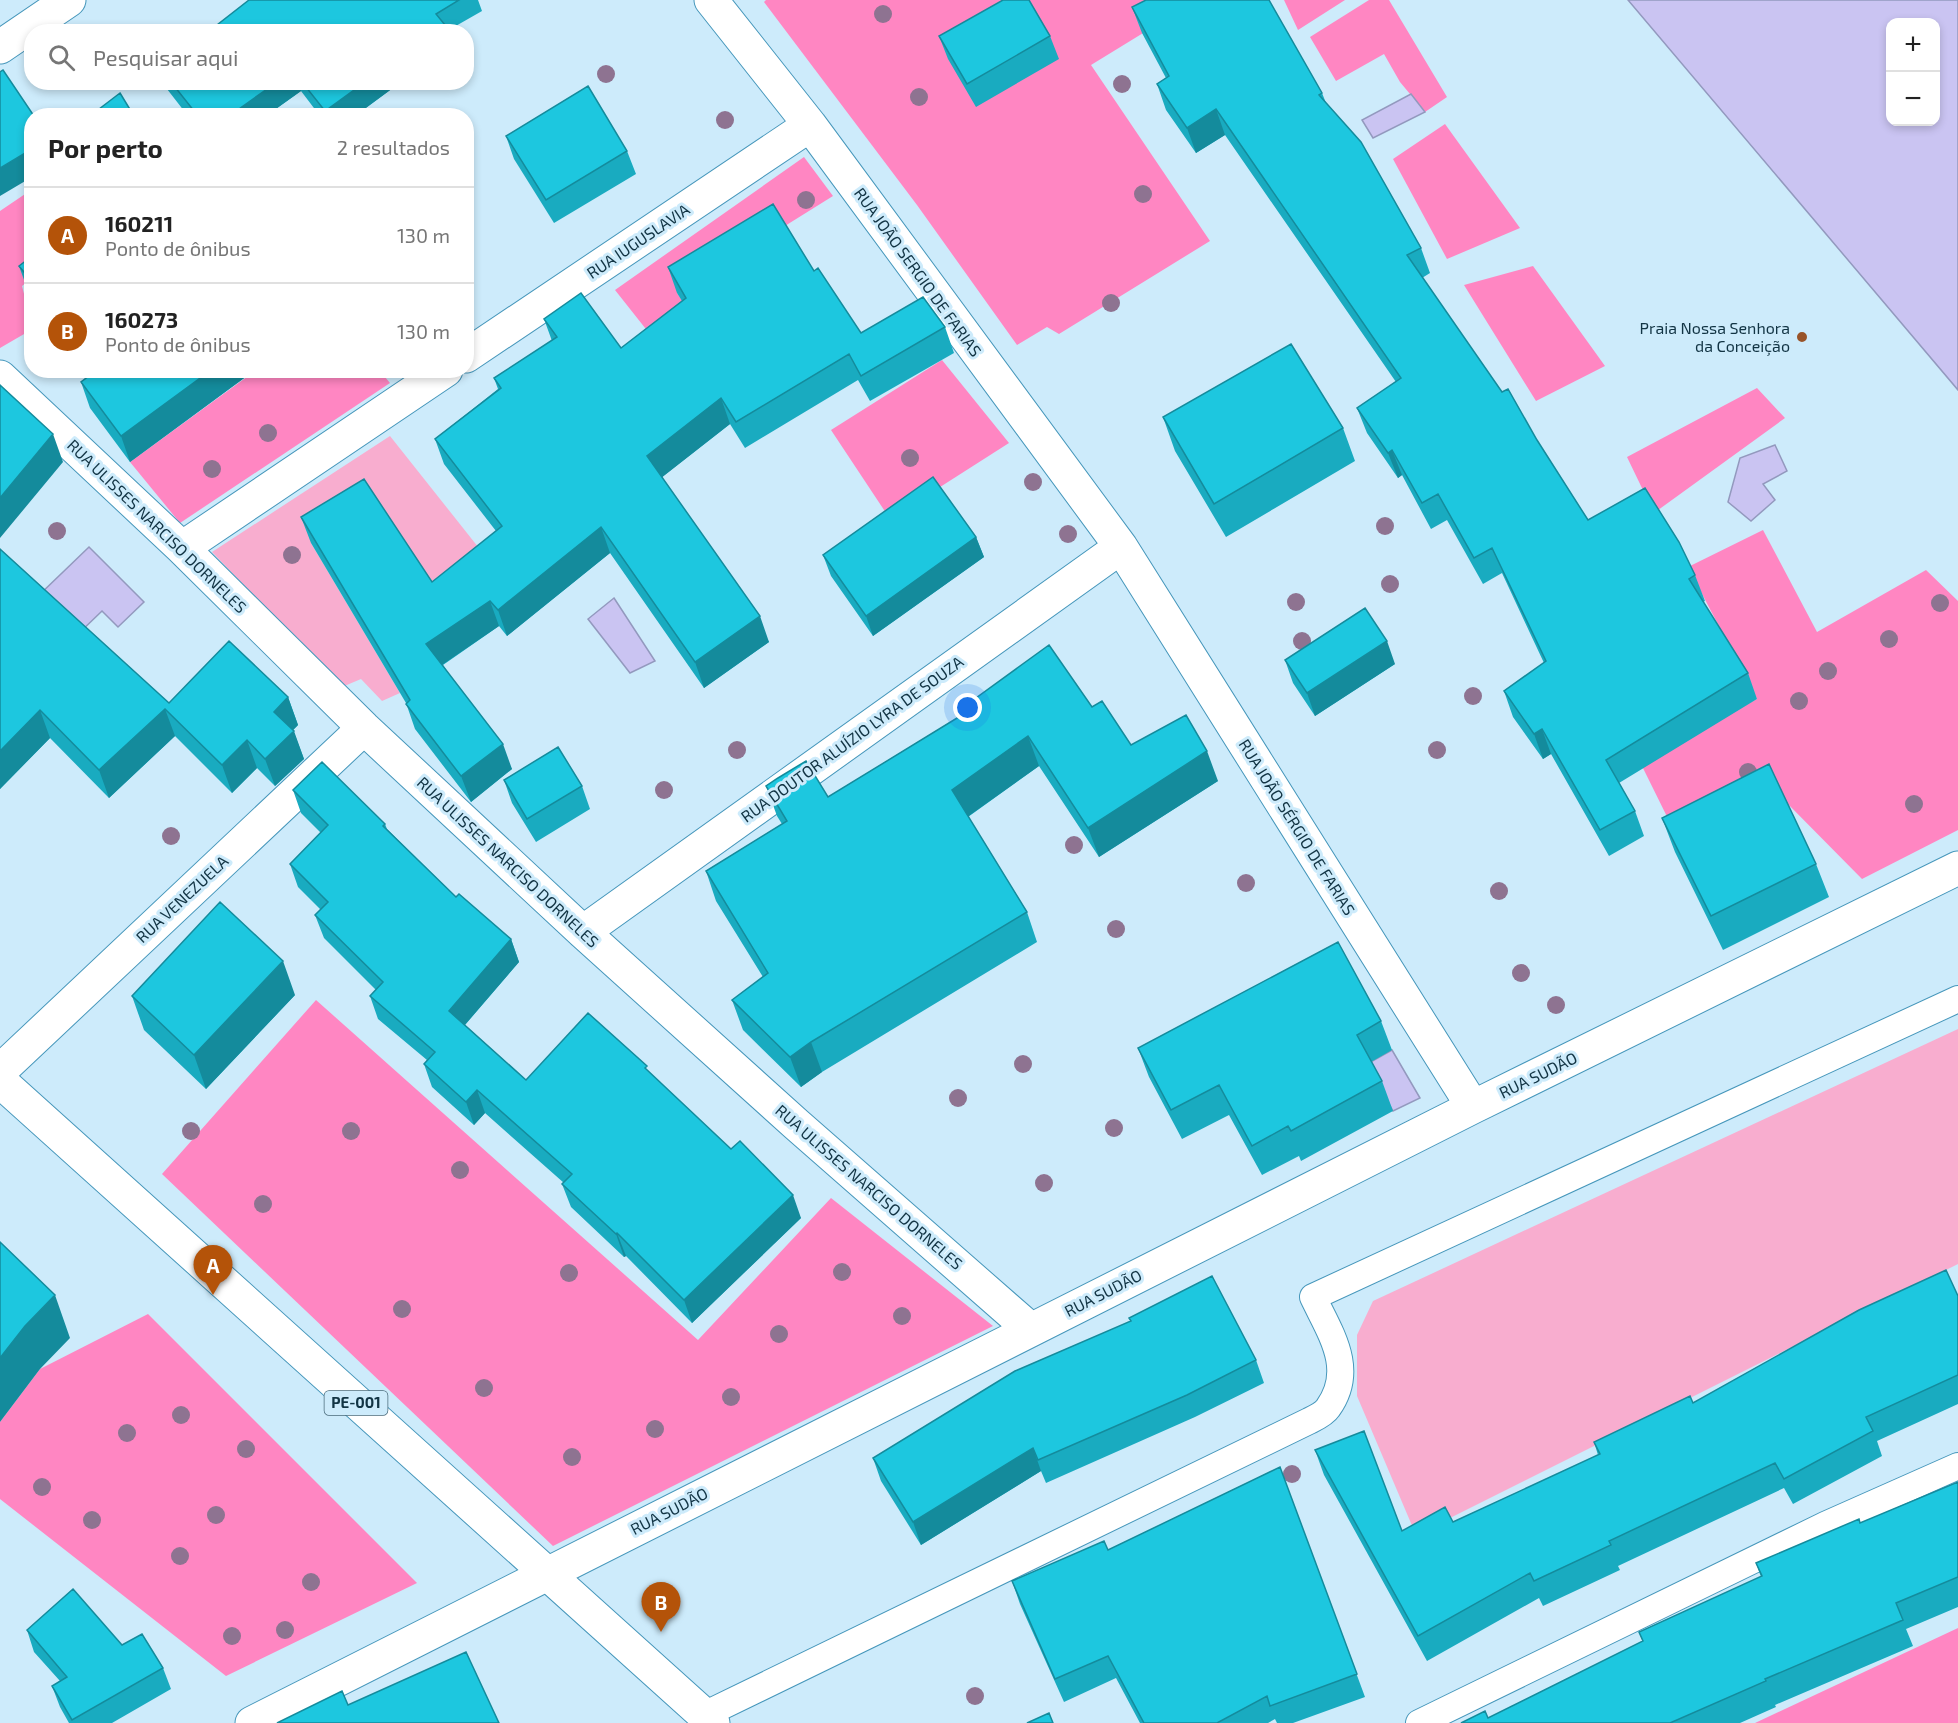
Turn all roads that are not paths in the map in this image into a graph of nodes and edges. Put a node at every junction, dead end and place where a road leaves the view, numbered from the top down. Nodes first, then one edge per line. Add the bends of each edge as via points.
1 (69, 0) edge
2 (711, 0) edge
3 (34, 24) edge
4 (24, 31) edge
5 (0, 47) edge
6 (810, 125) junction
7 (474, 351) edge
8 (0, 377) edge
9 (434, 378) edge
10 (1121, 547) junction
11 (182, 548) junction
12 (364, 728) junction
13 (1958, 868) edge
14 (583, 932) junction
15 (1958, 999) edge
16 (0, 1071) edge
17 (0, 1081) edge
18 (1473, 1107) junction
19 (1031, 1330) junction
20 (1958, 1466) edge
21 (545, 1573) junction
22 (701, 1720) edge
23 (252, 1723) edge
24 (1419, 1723) edge

1 - 3 street
2 - 6 street, RUA JOÃO SERGIO DE FARIAS
4 - 5 street
6 - 7 street, RUA IUGUSLAVIA
6 - 10 street, RUA JOÃO SERGIO DE FARIAS
8 - 11 street, RUA ULISSES NARCISO DORNELES
9 - 11 street
10 - 14 street, RUA DOUTOR ALUÍZIO LYRA DE SOUZA
10 - 18 street, RUA JOÃO SÉRGIO DE FARIAS
11 - 12 street, RUA ULISSES NARCISO DORNELES
12 - 14 street, RUA ULISSES NARCISO DORNELES
12 - 16 street, RUA VENEZUELA
13 - 18 street, RUA SUDÃO
14 - 19 street, RUA ULISSES NARCISO DORNELES
15 - 22 lane via 1313,1297 1341,1358 1340,1384 1328,1410
17 - 21 street, PE-001
18 - 19 street, RUA SUDÃO
19 - 21 street, RUA SUDÃO
20 - 24 lane via 1825,1525
21 - 22 street, PE-001
21 - 23 street, RUA SUDÃO

